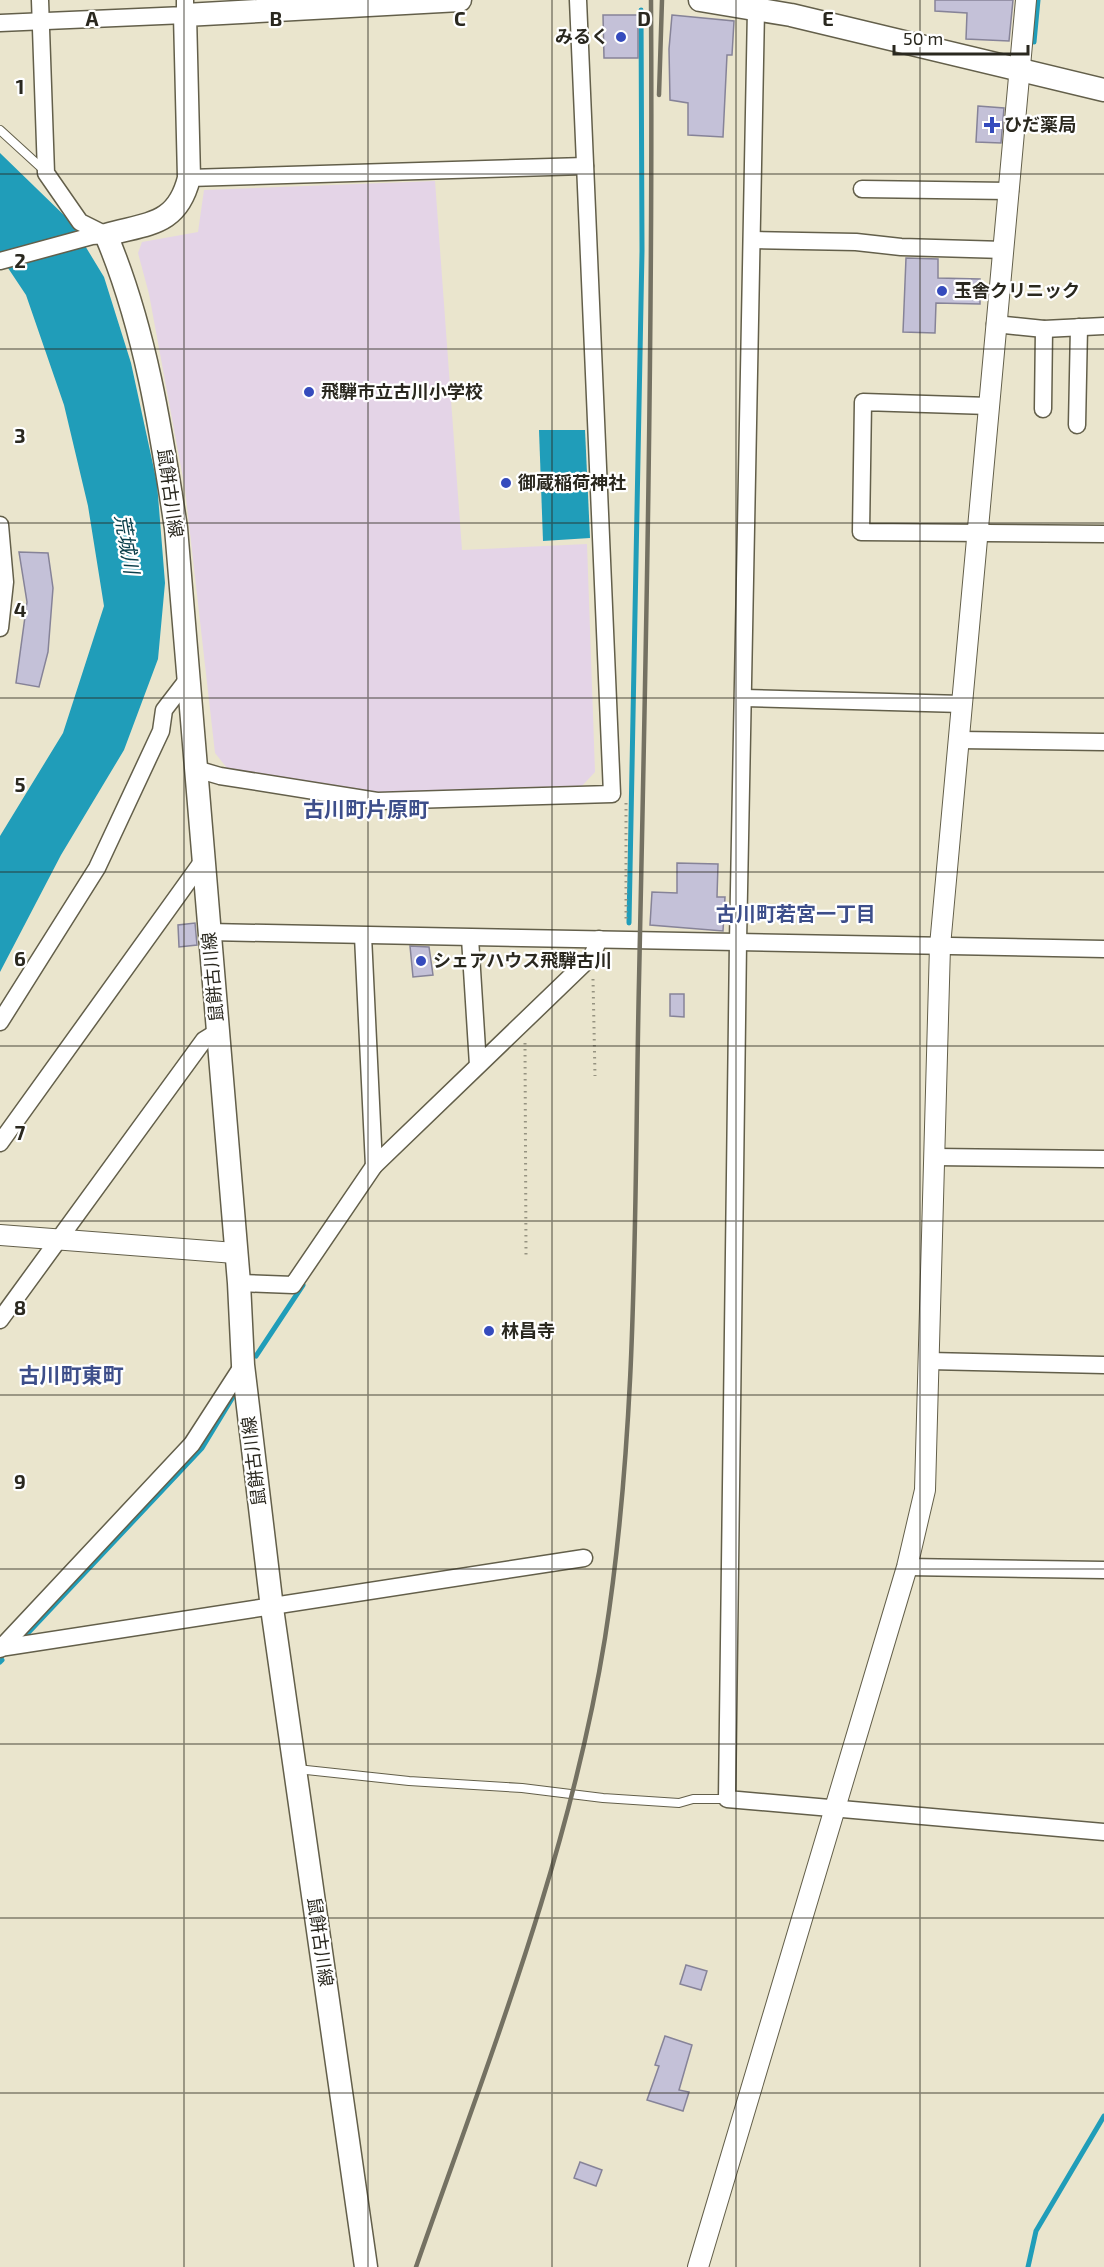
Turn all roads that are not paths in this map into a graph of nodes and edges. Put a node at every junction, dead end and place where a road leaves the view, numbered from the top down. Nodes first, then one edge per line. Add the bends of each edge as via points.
1 (40, 0) edge
2 (460, 0) edge
3 (578, 0) edge
4 (700, 0) edge
5 (1026, 0) edge
6 (342, 3) edge
7 (185, 8) edge
8 (756, 9) junction
9 (41, 22) junction
10 (0, 23) edge
11 (1020, 70) junction
12 (1104, 90) edge
13 (0, 130) edge
14 (585, 166) junction
15 (46, 173) junction
16 (189, 177) junction
17 (862, 189) dead end
18 (1010, 191) junction
19 (97, 236) junction
20 (752, 240) junction
21 (1004, 250) junction
22 (0, 261) edge
23 (995, 324) junction
24 (1104, 326) edge
25 (1079, 327) junction
26 (1044, 329) junction
27 (989, 406) junction
28 (1043, 409) dead end
29 (1077, 425) dead end
30 (0, 525) edge
31 (977, 532) junction
32 (1104, 534) edge
33 (0, 628) edge
34 (187, 680) junction
35 (744, 698) junction
36 (962, 704) junction
37 (958, 740) junction
38 (1104, 742) edge
39 (196, 769) junction
40 (202, 862) junction
41 (209, 932) junction
42 (363, 936) junction
43 (470, 938) junction
44 (600, 939) junction
45 (738, 942) junction
46 (940, 946) junction
47 (1104, 949) edge
48 (0, 1022) edge
49 (217, 1032) junction
50 (478, 1065) junction
51 (0, 1143) edge
52 (935, 1157) junction
53 (1104, 1159) edge
54 (374, 1166) junction
55 (0, 1235) edge
56 (57, 1241) junction
57 (236, 1253) junction
58 (239, 1283) junction
59 (0, 1320) edge
60 (929, 1361) junction
61 (243, 1365) junction
62 (1104, 1365) edge
63 (584, 1558) dead end
64 (907, 1567) junction
65 (1104, 1570) edge
66 (272, 1608) junction
67 (0, 1648) edge
68 (297, 1769) junction
69 (727, 1799) junction
70 (835, 1807) junction
71 (1104, 1832) edge
72 (366, 2267) edge
73 (698, 2267) edge

1 - 9 street
2 - 6 main road
3 - 14 street
4 - 8 main road
5 - 11 street
6 - 7 main road
7 - 9 street
7 - 16 main road
8 - 11 main road
8 - 20 street
9 - 10 street
9 - 15 street
11 - 12 main road
11 - 18 street
13 - 15 lane
14 - 16 street
14 - 39 street via 612,795 377,801
15 - 19 street via 80,222
16 - 19 main road via 179,206 171,214 158,221
17 - 18 street
18 - 21 street
19 - 22 street
19 - 34 main road, 鼠餅古川線 via 120,267 160,425 176,528
20 - 21 street
20 - 35 street
21 - 23 street
23 - 26 street
23 - 27 street
24 - 25 street
25 - 26 street
25 - 29 street
26 - 28 street
27 - 31 street
27 - 31 street via 863,402 861,532
30 - 33 street via 6,582
31 - 32 street
31 - 36 street
34 - 39 main road, 鼠餅古川線
34 - 48 street via 164,710 161,731 97,868
35 - 36 street
35 - 45 street
36 - 37 street
37 - 38 street
37 - 46 street
39 - 40 main road, 鼠餅古川線
40 - 41 main road, 鼠餅古川線
40 - 51 street
41 - 42 street
41 - 49 main road, 鼠餅古川線
42 - 43 street
42 - 54 street
43 - 44 street
43 - 50 street
44 - 45 street
44 - 50 street via 592,956
45 - 46 street
45 - 69 street
46 - 47 street
46 - 52 street
49 - 56 street via 204,1040
49 - 57 main road, 鼠餅古川線
50 - 54 street
52 - 53 street
52 - 60 street
54 - 58 street via 293,1285
55 - 56 street
56 - 57 street
56 - 59 street
57 - 58 main road, 鼠餅古川線
58 - 61 main road, 鼠餅古川線
60 - 62 street
60 - 64 street via 925,1490
61 - 66 main road, 鼠餅古川線
61 - 67 street via 192,1444
63 - 66 street
64 - 65 street
64 - 70 street
66 - 67 street
66 - 68 main road, 鼠餅古川線
68 - 69 lane via 603,1798 679,1803
68 - 72 main road, 鼠餅古川線
69 - 70 street
70 - 71 street
70 - 73 street

